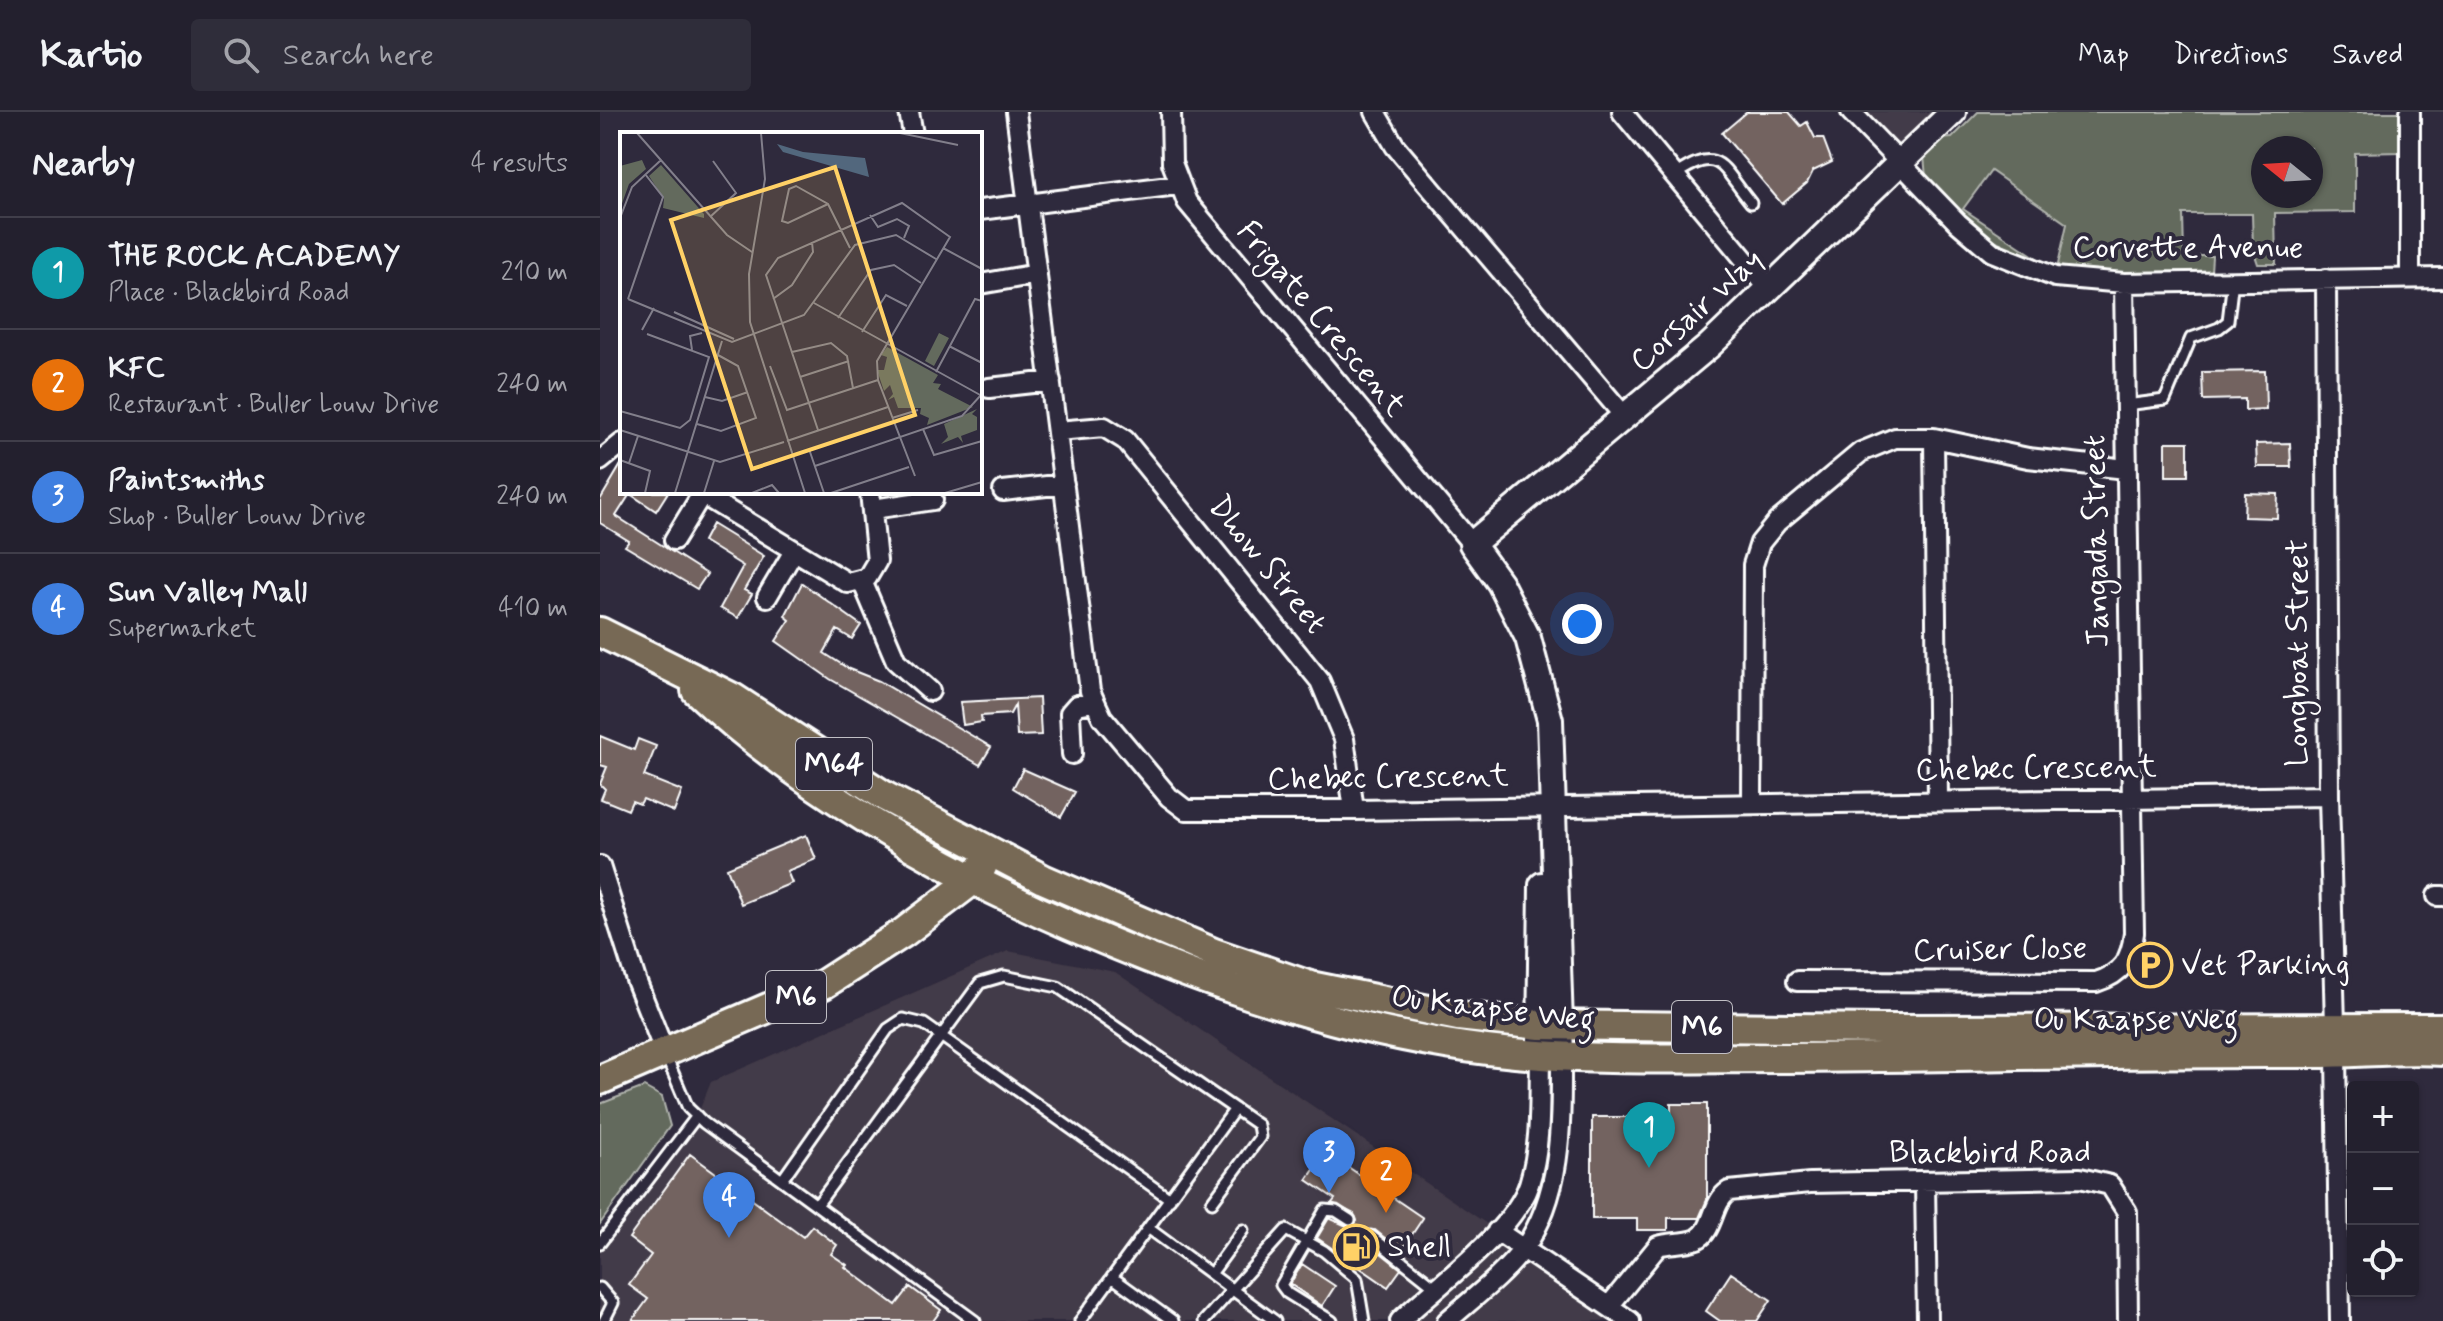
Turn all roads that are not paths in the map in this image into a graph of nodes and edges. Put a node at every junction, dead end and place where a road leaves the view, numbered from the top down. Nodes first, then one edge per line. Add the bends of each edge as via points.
1 (909, 112) edge
2 (1016, 112) edge
3 (1171, 112) edge
4 (1375, 112) edge
5 (1622, 112) edge
6 (1851, 112) edge
7 (1953, 112) edge
8 (2410, 112) edge
9 (913, 132) edge
10 (1900, 164) junction
11 (1675, 175) junction
12 (1177, 185) junction
13 (1751, 203) dead end
14 (1028, 204) junction
15 (982, 210) edge
16 (1037, 274) junction
17 (2410, 278) junction
18 (2443, 278) edge
19 (2326, 279) junction
20 (2233, 280) junction
21 (2124, 283) junction
22 (982, 284) edge
23 (1770, 290) junction
24 (1051, 381) junction
25 (989, 388) dead end
26 (2126, 405) junction
27 (1625, 417) junction
28 (1057, 431) junction
29 (1934, 438) junction
30 (620, 445) edge
31 (600, 461) edge
32 (2126, 469) junction
33 (1064, 484) junction
34 (1003, 491) dead end
35 (699, 494) edge
36 (702, 494) edge
37 (933, 500) dead end
38 (872, 501) edge
39 (674, 540) dead end
40 (1472, 544) junction
41 (794, 551) junction
42 (862, 581) junction
43 (767, 597) dead end
44 (600, 632) edge
45 (677, 673) junction
46 (930, 691) dead end
47 (1094, 702) junction
48 (1072, 754) dead end
49 (2329, 796) junction
50 (2131, 798) junction
51 (1938, 800) junction
52 (1752, 802) junction
53 (1354, 810) junction
54 (1553, 812) junction
55 (992, 854) junction
56 (600, 866) edge
57 (973, 880) junction
58 (1797, 981) dead end
59 (1551, 1025) junction
60 (2443, 1028) edge
61 (941, 1037) junction
62 (2336, 1040) junction
63 (2443, 1051) edge
64 (665, 1053) junction
65 (1550, 1056) junction
66 (600, 1080) edge
67 (1235, 1109) junction
68 (697, 1116) junction
69 (782, 1180) junction
70 (1925, 1181) junction
71 (1170, 1199) junction
72 (1212, 1202) dead end
73 (817, 1205) junction
74 (1350, 1220) dead end
75 (1148, 1228) junction
76 (1243, 1230) dead end
77 (1497, 1231) junction
78 (1371, 1236) dead end
79 (1306, 1240) junction
80 (600, 1243) edge
81 (1523, 1249) junction
82 (1211, 1274) junction
83 (1112, 1277) junction
84 (1435, 1287) junction
85 (600, 1288) edge
86 (1482, 1289) junction
87 (1234, 1290) junction
88 (1609, 1306) junction
89 (604, 1321) edge
90 (975, 1321) edge
91 (1080, 1321) edge
92 (1173, 1321) edge
93 (1204, 1321) edge
94 (1275, 1321) edge
95 (1332, 1321) edge
96 (1364, 1321) edge
97 (1400, 1321) edge
98 (1447, 1321) edge
99 (1459, 1321) edge
100 (1630, 1321) edge
101 (1927, 1321) edge
102 (2128, 1321) edge
103 (2340, 1321) edge

1 - 9 street
2 - 14 street
3 - 12 street, Frigate Crescent
4 - 27 street via 1395,146
5 - 11 street
6 - 10 street, Corvette Avenue
7 - 10 street, Corsair Way
8 - 17 street
10 - 21 street, Corvette Avenue via 1992,252 2055,277
10 - 23 street, Corsair Way
11 - 13 lane via 1711,159
11 - 23 street
12 - 14 street
12 - 40 street, Frigate Crescent via 1199,219
14 - 15 street
14 - 16 street
16 - 22 street
16 - 24 street
17 - 18 street, Corvette Avenue
17 - 19 street, Corvette Avenue
19 - 20 street, Corvette Avenue
19 - 49 street, Longboat Street
20 - 21 street, Corvette Avenue
20 - 26 lane via 2228,321 2191,338 2165,400
21 - 26 street, Jangada Street
23 - 27 street, Corsair Way
24 - 25 street
24 - 28 street
26 - 32 street, Jangada Street
27 - 40 street, Corsair Way
28 - 33 street
28 - 53 street, Dhow Street via 1104,427 1125,440 1301,653 1336,714
29 - 32 street via 2028,458
29 - 51 street
29 - 52 street via 1895,438 1861,452 1777,522 1760,543 1751,589
30 - 31 street
32 - 50 street, Jangada Street
33 - 34 street
33 - 47 street
35 - 39 street
36 - 41 street
37 - 38 street
38 - 42 street via 877,561
40 - 54 street via 1515,609 1540,673 1550,720
41 - 42 street via 835,578
41 - 43 street
42 - 46 street via 896,661
44 - 45 main road, Ou Kaapse Weg / M64
45 - 55 main road, Ou Kaapse Weg / M64 via 733,698 886,797
45 - 57 main road, Ou Kaapse Weg / M64 via 723,716 815,783
47 - 48 street via 1077,705 1070,713
47 - 53 street, Chebec Crescent via 1169,797 1186,810
49 - 50 street, Chebec Crescent
49 - 62 street, Longboat Street
50 - 51 street, Chebec Crescent
50 - 58 street, Cruiser Close via 2132,950 2111,978
51 - 52 street, Chebec Crescent
52 - 54 street, Chebec Crescent
53 - 54 street, Chebec Crescent
54 - 59 street via 1542,865
55 - 57 main road, M6
55 - 59 main road, Ou Kaapse Weg / M6 via 1200,948 1310,986 1458,1016
56 - 64 street
57 - 64 main road, M6 via 824,984
57 - 65 main road, Ou Kaapse Weg / M6 via 1197,979 1287,1009 1447,1044
59 - 62 main road, Ou Kaapse Weg / M6
59 - 65 street
60 - 62 main road, Ou Kaapse Weg / M6
61 - 67 lane via 990,977 1058,987
61 - 69 lane via 914,1020 895,1022
61 - 71 lane
61 - 73 lane
62 - 63 main road, Ou Kaapse Weg / M6
62 - 65 main road, Ou Kaapse Weg / M6
62 - 103 street, Longboat Street
64 - 66 main road, M6
64 - 68 lane via 688,1108
65 - 77 street via 1534,1167 1518,1206
65 - 81 street via 1553,1179 1538,1225
67 - 71 lane
67 - 72 lane via 1258,1125 1260,1135
68 - 69 lane
68 - 80 lane
69 - 73 lane
70 - 88 street, Blackbird Road via 1729,1191 1703,1234 1658,1246
70 - 101 street
70 - 102 street, Blackbird Road via 2080,1178 2110,1185 2127,1212
71 - 75 lane
73 - 90 lane
74 - 79 lane via 1328,1209
75 - 82 lane
75 - 83 lane
76 - 82 lane
77 - 81 street
77 - 84 street
78 - 84 lane
79 - 87 lane via 1292,1231 1281,1232
79 - 95 lane via 1282,1288
79 - 96 lane via 1357,1279
81 - 86 street
81 - 88 street
82 - 87 lane
83 - 91 lane
83 - 92 lane
84 - 97 street
85 - 89 lane via 613,1303
86 - 98 street
86 - 99 street
87 - 93 lane
87 - 94 lane
88 - 100 street

